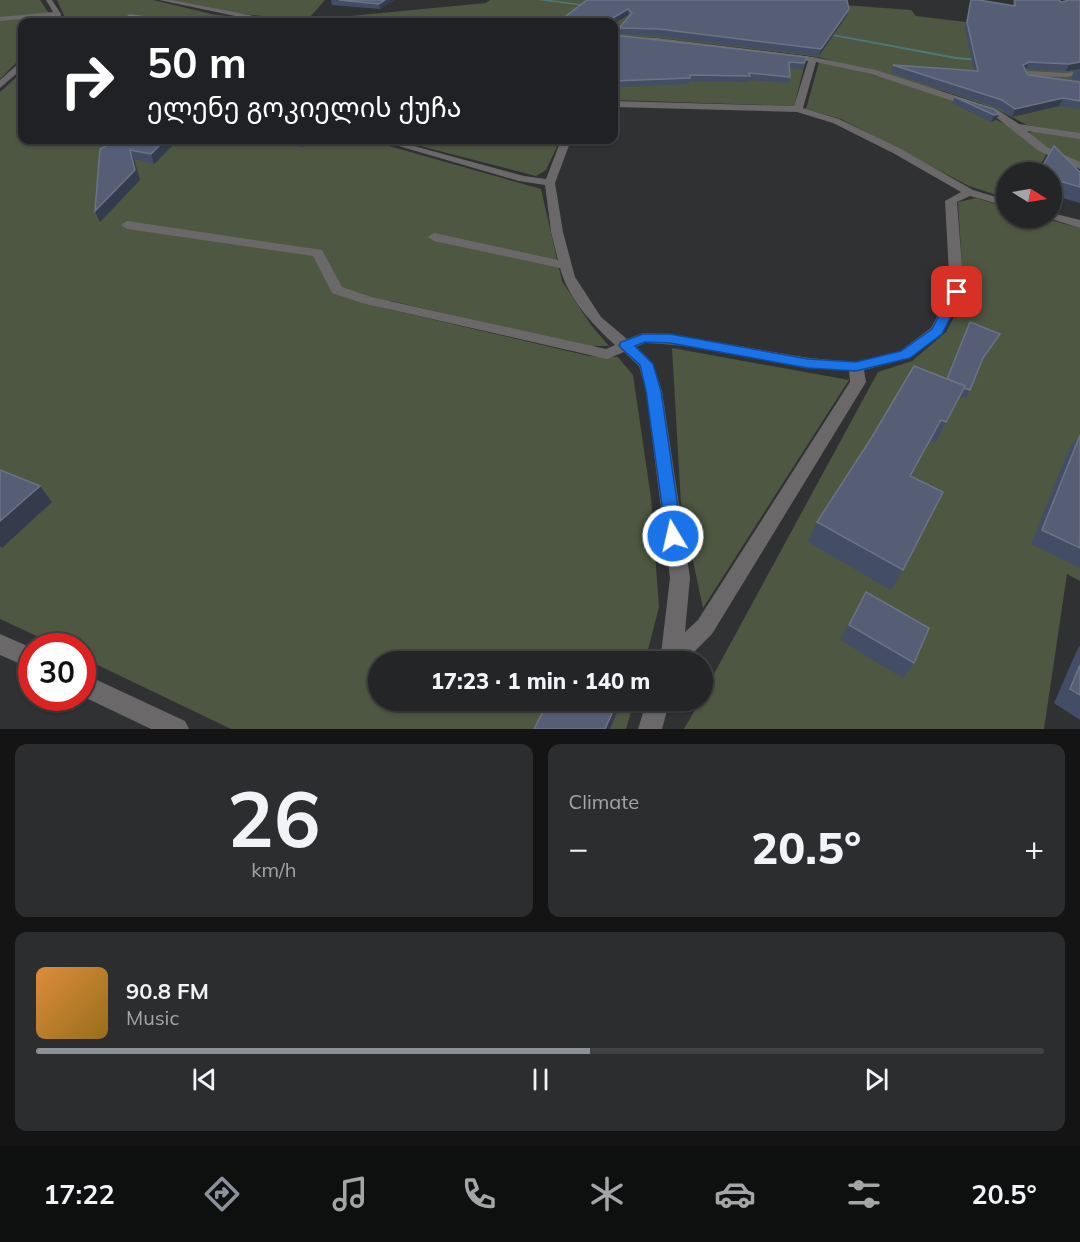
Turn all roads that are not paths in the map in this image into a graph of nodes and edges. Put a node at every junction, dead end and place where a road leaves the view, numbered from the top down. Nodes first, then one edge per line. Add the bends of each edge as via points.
1 (49, 0) edge
2 (162, 0) edge
3 (58, 14) junction
4 (58, 18) edge
5 (270, 18) edge
6 (0, 19) edge
7 (618, 38) edge
8 (813, 58) junction
9 (18, 69) edge
10 (1080, 73) edge
11 (0, 85) edge
12 (1080, 85) edge
13 (618, 104) edge
14 (798, 109) junction
15 (1016, 126) junction
16 (1080, 136) edge
17 (398, 144) edge
18 (565, 144) edge
19 (1080, 166) edge
20 (550, 183) junction
21 (969, 192) junction
22 (996, 200) edge
23 (1062, 219) edge
24 (1080, 224) edge
25 (127, 225) dead end
26 (434, 237) dead end
27 (566, 265) junction
28 (625, 345) junction
29 (856, 367) junction
30 (0, 644) edge
31 (673, 651) edge
32 (681, 651) edge
33 (18, 652) edge
34 (96, 691) edge
35 (656, 711) edge
36 (177, 729) edge
37 (650, 729) edge

1 - 3 street
2 - 5 street
3 - 4 street
3 - 6 street
7 - 8 street
8 - 14 street
8 - 15 street via 873,72 995,112
9 - 11 street
10 - 12 street via 1026,73 1028,78
13 - 14 street
14 - 21 street via 857,131
15 - 16 street
15 - 19 street via 1043,149
17 - 20 street
18 - 20 street
20 - 27 street
21 - 22 street
21 - 29 street via 951,201 957,292 937,331 906,355
23 - 24 street
25 - 28 street via 318,253 337,290 367,300 607,354
26 - 27 street
27 - 28 street via 569,277 596,320
28 - 29 street via 643,338 670,339 808,363
28 - 31 street via 646,364 654,391 680,578
29 - 32 street via 858,382 705,627
30 - 33 street
34 - 36 street
35 - 37 street

